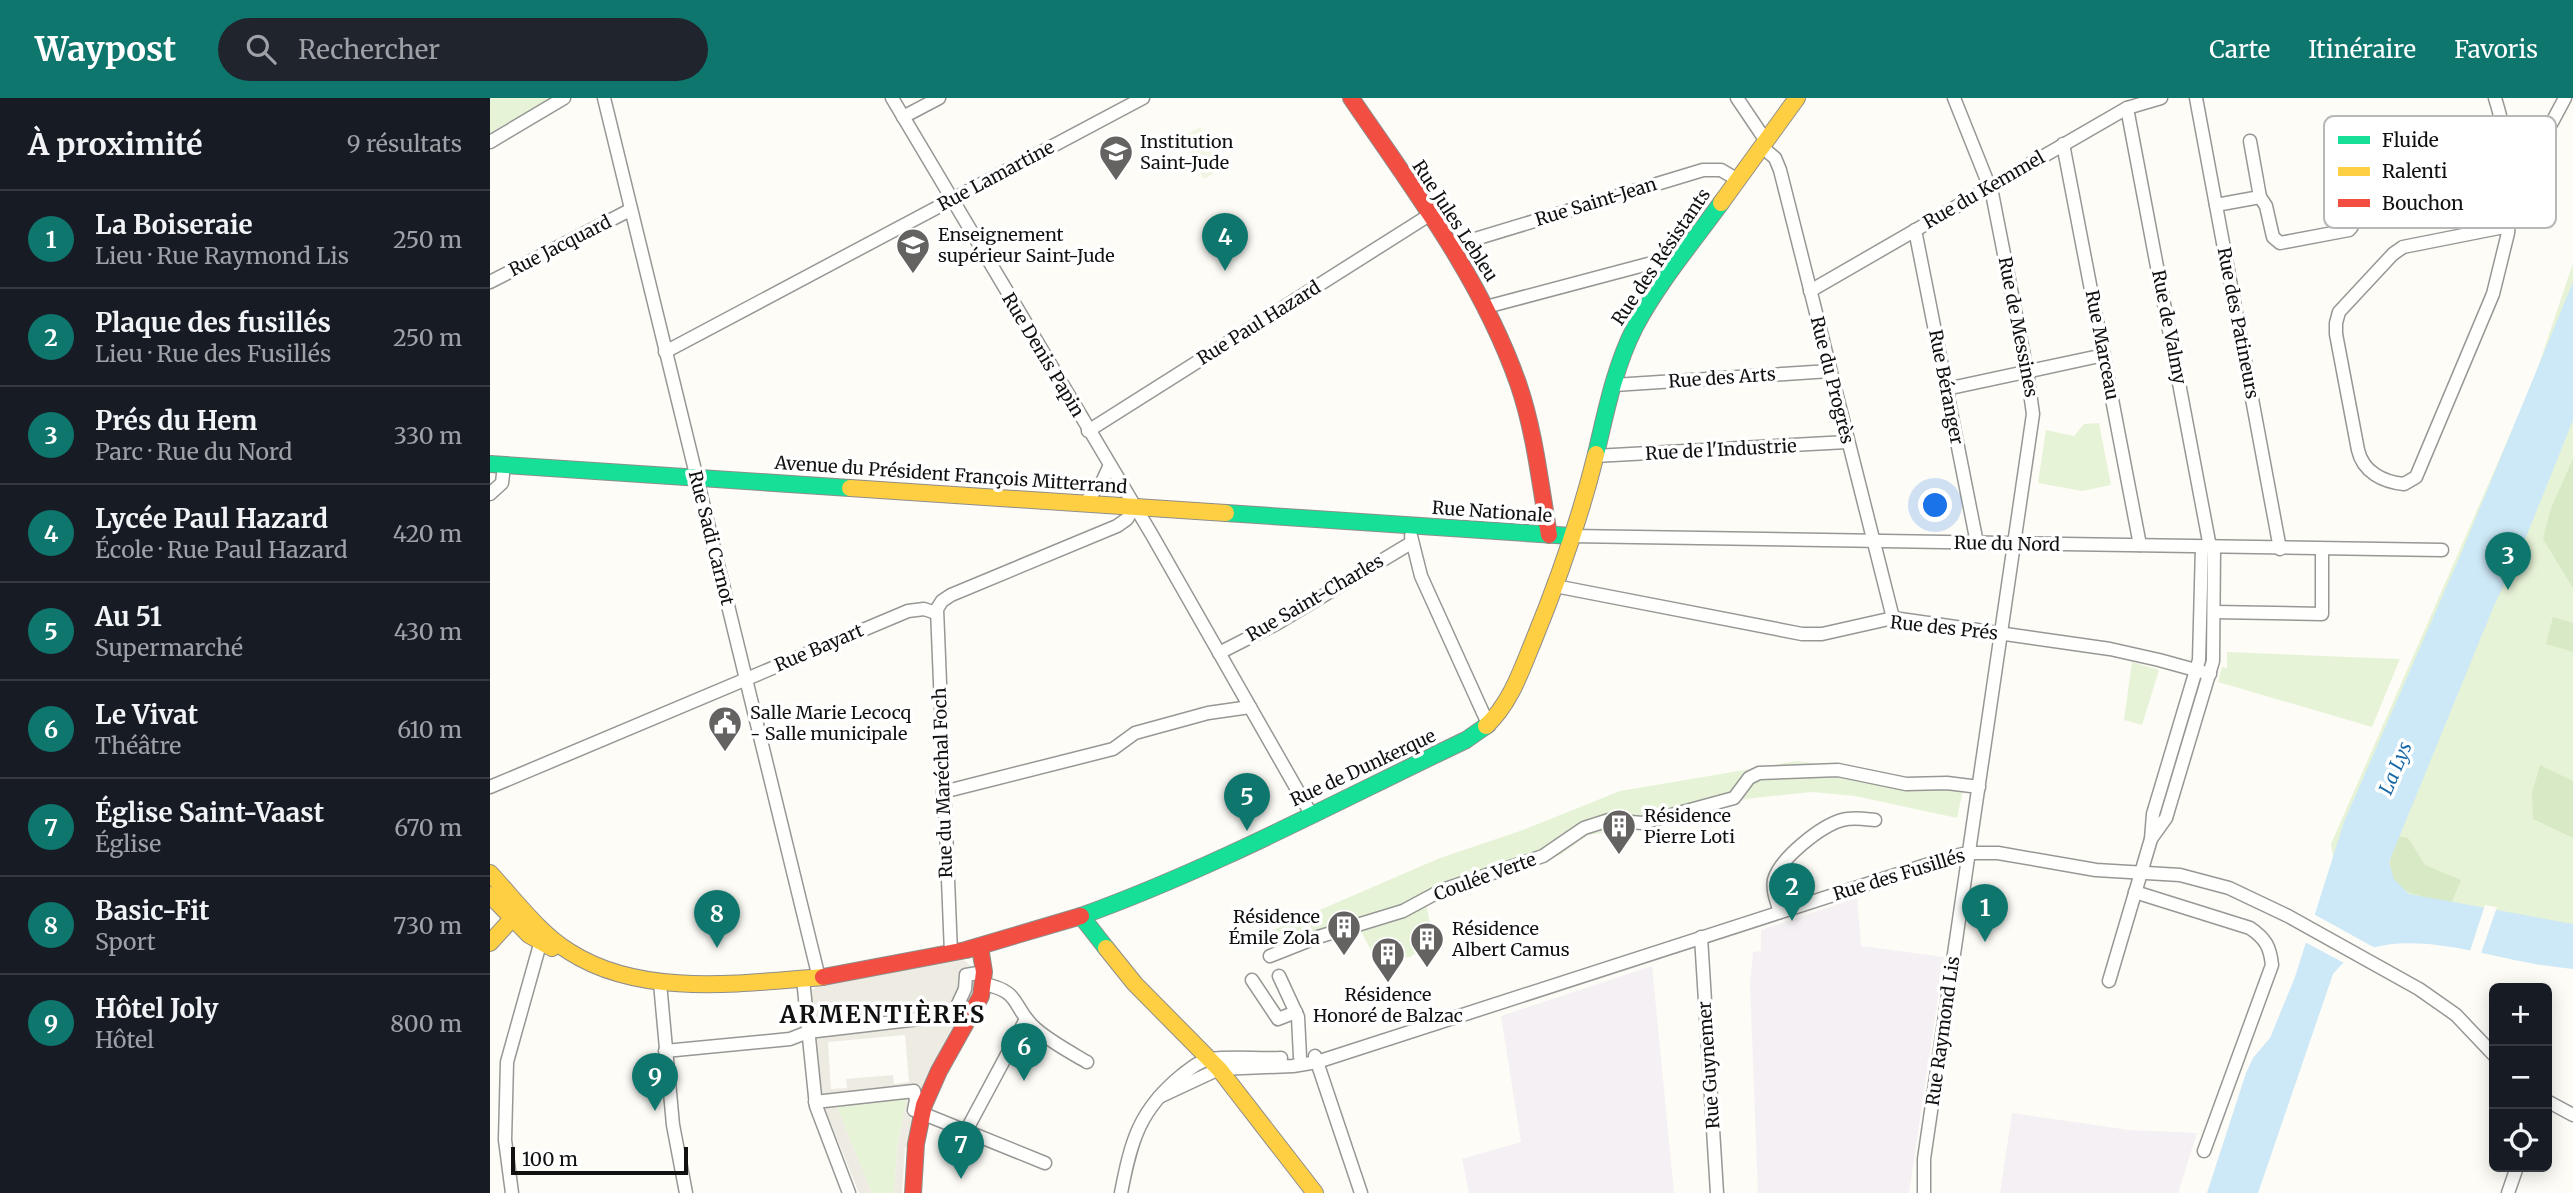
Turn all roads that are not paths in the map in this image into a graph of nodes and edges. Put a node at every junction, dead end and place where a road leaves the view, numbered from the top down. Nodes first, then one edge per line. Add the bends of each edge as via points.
1 (564, 98) edge
2 (604, 98) edge
3 (892, 98) edge
4 (939, 98) edge
5 (1143, 98) edge
6 (1351, 98) edge
7 (1737, 98) edge
8 (1797, 98) edge
9 (1954, 98) edge
10 (2161, 98) edge
11 (2196, 98) edge
12 (2495, 98) edge
13 (2565, 98) edge
14 (2127, 108) junction
15 (2499, 116) edge
16 (2555, 116) edge
17 (903, 117) junction
18 (2250, 141) dead end
19 (490, 142) edge
20 (1764, 144) junction
21 (2063, 144) junction
22 (1738, 180) junction
23 (1990, 186) junction
24 (2260, 197) junction
25 (952, 200) junction
26 (2216, 205) junction
27 (630, 210) junction
28 (1431, 214) junction
29 (2351, 228) edge
30 (2499, 228) edge
31 (2509, 228) edge
32 (1915, 230) junction
33 (1452, 246) junction
34 (1672, 271) junction
35 (490, 282) edge
36 (1810, 291) junction
37 (1486, 307) junction
38 (665, 352) junction
39 (2104, 355) junction
40 (1830, 371) junction
41 (2027, 371) junction
42 (1614, 385) junction
43 (1946, 389) junction
44 (1088, 431) junction
45 (1847, 442) junction
46 (1595, 456) junction
47 (497, 464) edge
48 (1109, 467) junction
49 (696, 476) junction
50 (490, 494) edge
51 (1085, 503) junction
52 (1134, 507) junction
53 (1410, 526) junction
54 (1549, 535) junction
55 (1571, 536) junction
56 (1872, 542) junction
57 (1411, 543) junction
58 (1977, 544) junction
59 (2014, 544) junction
60 (2140, 545) junction
61 (2209, 547) junction
62 (2280, 549) junction
63 (2322, 549) junction
64 (2442, 550) dead end
65 (1555, 586) junction
66 (2214, 612) junction
67 (936, 613) junction
68 (1892, 618) junction
69 (2002, 634) junction
70 (1219, 653) junction
71 (2196, 671) junction
72 (2210, 674) junction
73 (746, 680) junction
74 (1250, 707) junction
75 (1489, 726) junction
76 (490, 787) edge
77 (1979, 787) junction
78 (943, 792) junction
79 (1311, 814) junction
80 (1875, 820) dead end
81 (2151, 839) junction
82 (1969, 853) junction
83 (2141, 872) junction
84 (490, 873) edge
85 (2136, 892) junction
86 (490, 895) edge
87 (1780, 912) junction
88 (517, 913) junction
89 (1081, 916) junction
90 (542, 936) junction
91 (1701, 937) junction
92 (490, 943) edge
93 (980, 947) junction
94 (951, 953) junction
95 (1270, 956) dead end
96 (1279, 976) dead end
97 (984, 978) junction
98 (811, 979) junction
99 (1252, 980) dead end
100 (2109, 981) dead end
101 (660, 983) junction
102 (1296, 1012) junction
103 (1026, 1019) junction
104 (808, 1032) junction
105 (2489, 1050) edge
106 (665, 1051) junction
107 (1316, 1059) junction
108 (1300, 1061) junction
109 (1087, 1062) dead end
110 (1214, 1064) junction
111 (815, 1102) junction
112 (2552, 1104) edge
113 (922, 1112) junction
114 (2573, 1115) edge
115 (966, 1130) junction
116 (2204, 1151) dead end
117 (1045, 1163) dead end
118 (1923, 1167) junction
119 (2515, 1172) edge
120 (512, 1193) edge
121 (686, 1193) edge
122 (849, 1193) edge
123 (913, 1193) edge
124 (1121, 1193) edge
125 (1315, 1193) edge
126 (1361, 1193) edge
127 (1717, 1193) edge
128 (1914, 1193) edge
129 (1924, 1193) edge
130 (2508, 1193) edge

1 - 19 street
2 - 27 street, Rue Sadi Carnot
3 - 17 street, Rue Denis Papin
4 - 17 street
5 - 25 street, Rue Lamartine
6 - 28 main road, Rue Jules Lebleu
7 - 20 street, Rue du Progrès
8 - 20 main road, Rue des Résistants
9 - 23 street, Rue de Messines
10 - 14 street, Rue du Kemmel
11 - 26 street, Rue des Patineurs
12 - 15 street
13 - 16 street
14 - 21 street, Rue du Kemmel
14 - 61 street, Rue de Valmy
17 - 25 street, Rue Denis Papin
18 - 24 street
20 - 22 main road, Rue des Résistants
20 - 36 street, Rue du Progrès via 1778,165
21 - 23 street, Rue du Kemmel
21 - 39 street, Rue Marceau
22 - 33 street, Rue Saint-Jean via 1721,170 1703,170
22 - 34 main road, Rue des Résistants
23 - 32 street, Rue du Kemmel
23 - 41 street, Rue de Messines
24 - 26 street
24 - 29 street via 2274,240 2280,243
25 - 38 street, Rue Lamartine
25 - 44 street, Rue Denis Papin
26 - 62 street, Rue des Patineurs
27 - 35 street, Rue Jacquard
27 - 38 street, Rue Sadi Carnot
28 - 33 main road, Rue Jules Lebleu
28 - 44 street, Rue Paul Hazard
30 - 31 street via 2403,247 2339,312 2336,334 2360,457 2376,476 2404,485 2419,471 2493,294
32 - 36 street, Rue du Kemmel
32 - 43 street, Rue Béranger
33 - 37 main road, Rue Jules Lebleu
34 - 37 street via 1648,264
34 - 42 main road, Rue des Résistants via 1632,331
36 - 40 street, Rue du Progrès
37 - 54 main road, Rue Jules Lebleu via 1525,406
38 - 49 street, Rue Sadi Carnot
39 - 41 street
39 - 60 street, Rue Marceau
40 - 42 street, Rue des Arts
40 - 45 street, Rue du Progrès
41 - 43 street
41 - 59 street, Rue de Messines via 2033,414
42 - 46 main road, Rue des Résistants
43 - 58 street, Rue Béranger
44 - 48 street, Rue Denis Papin
45 - 46 street, Rue de l'Industrie
45 - 56 street, Rue du Progrès
46 - 55 main road, Rue des Résistants
47 - 49 main road, Avenue du Président François Mitterrand
47 - 50 street via 501,485
48 - 51 street
48 - 52 street, Rue Denis Papin
49 - 51 main road, Avenue du Président François Mitterrand
49 - 73 street, Rue Sadi Carnot
51 - 52 main road, Avenue du Président François Mitterrand
52 - 53 main road, Avenue du Président François Mitterrand
52 - 67 street via 1117,526 951,595
52 - 70 street, Rue Denis Papin
53 - 54 main road, Rue Nationale
53 - 57 street
54 - 55 main road, Rue Nationale
55 - 56 street, Rue du Nord
55 - 65 main road, Rue de Dunkerque
56 - 58 street, Rue du Nord
56 - 68 street, Rue du Progrès
57 - 70 street, Rue Saint-Charles
57 - 75 street via 1428,593
58 - 59 street, Rue du Nord
59 - 60 street, Rue du Nord
59 - 69 street, Rue de Messines
60 - 61 street, Rue du Nord
61 - 62 street, Rue du Nord
61 - 66 street
61 - 71 street
62 - 63 street, Rue du Nord
63 - 64 street, Rue du Nord
63 - 66 street via 2322,614
65 - 68 street, Rue des Prés via 1810,635
65 - 75 main road, Rue de Dunkerque via 1507,701
66 - 72 street
67 - 73 street, Rue Bayart via 908,611
67 - 78 street, Rue du Maréchal Foch
68 - 69 street, Rue des Prés
69 - 71 street, Rue des Prés via 2110,649
69 - 77 street, Rue de Messines
70 - 74 street, Rue Denis Papin
71 - 72 street, Rue des Prés
71 - 81 street via 2153,814
72 - 81 street via 2164,822
73 - 76 street, Rue Bayart
73 - 98 street, Rue Sadi Carnot
74 - 78 street via 1135,733 1112,749
74 - 79 street, Rue Denis Papin
75 - 79 main road, Rue de Dunkerque
77 - 82 street, Rue de Messines
77 - 95 street, Coulée Verte via 1906,784 1838,770 1759,773 1749,778 1734,798 1642,823 1609,820 1584,828 1543,856
78 - 94 street, Rue du Maréchal Foch
79 - 89 main road, Rue de Dunkerque
80 - 87 street via 1839,821 1791,855 1774,883
81 - 83 street
82 - 83 street, Rue des Fusillés
82 - 87 street, Rue des Fusillés
82 - 118 street, Rue Raymond Lis
83 - 85 street
83 - 105 street, Rue des Fusillés via 2217,884 2288,916 2445,1006
84 - 88 main road
85 - 100 street
85 - 116 street via 2250,928 2270,948 2272,965
86 - 88 main road
87 - 91 street, Rue des Fusillés
88 - 90 main road
88 - 92 main road
89 - 93 main road, Rue de Dunkerque
89 - 110 main road via 1135,984
90 - 101 main road, Rue de Dunkerque via 616,975
90 - 120 street via 507,1062 505,1140
91 - 107 street, Rue des Fusillés
91 - 127 street, Rue Guynemer
93 - 94 main road, Rue de Dunkerque
93 - 97 main road
94 - 98 main road, Rue de Dunkerque
96 - 102 street
97 - 103 street via 1010,993
97 - 104 street via 966,975 953,1015
97 - 113 main road via 980,1001 933,1083
98 - 101 main road, Rue de Dunkerque
98 - 104 street, Rue Sadi Carnot
99 - 102 street via 1281,1023
101 - 106 street
102 - 108 street
103 - 109 street
103 - 115 street
104 - 106 street via 790,1039
104 - 111 street, Rue Sadi Carnot
106 - 121 street
107 - 108 street, Rue des Fusillés
107 - 126 street
108 - 110 street, Rue des Fusillés
110 - 124 street via 1159,1097 1145,1115 1128,1155
110 - 125 main road
111 - 113 street via 914,1091 914,1110
111 - 122 street, Rue Sadi Carnot
112 - 114 street
113 - 115 street
113 - 123 main road
115 - 117 street
118 - 128 street, Rue Raymond Lis
118 - 129 street, Rue Raymond Lis
119 - 130 street

